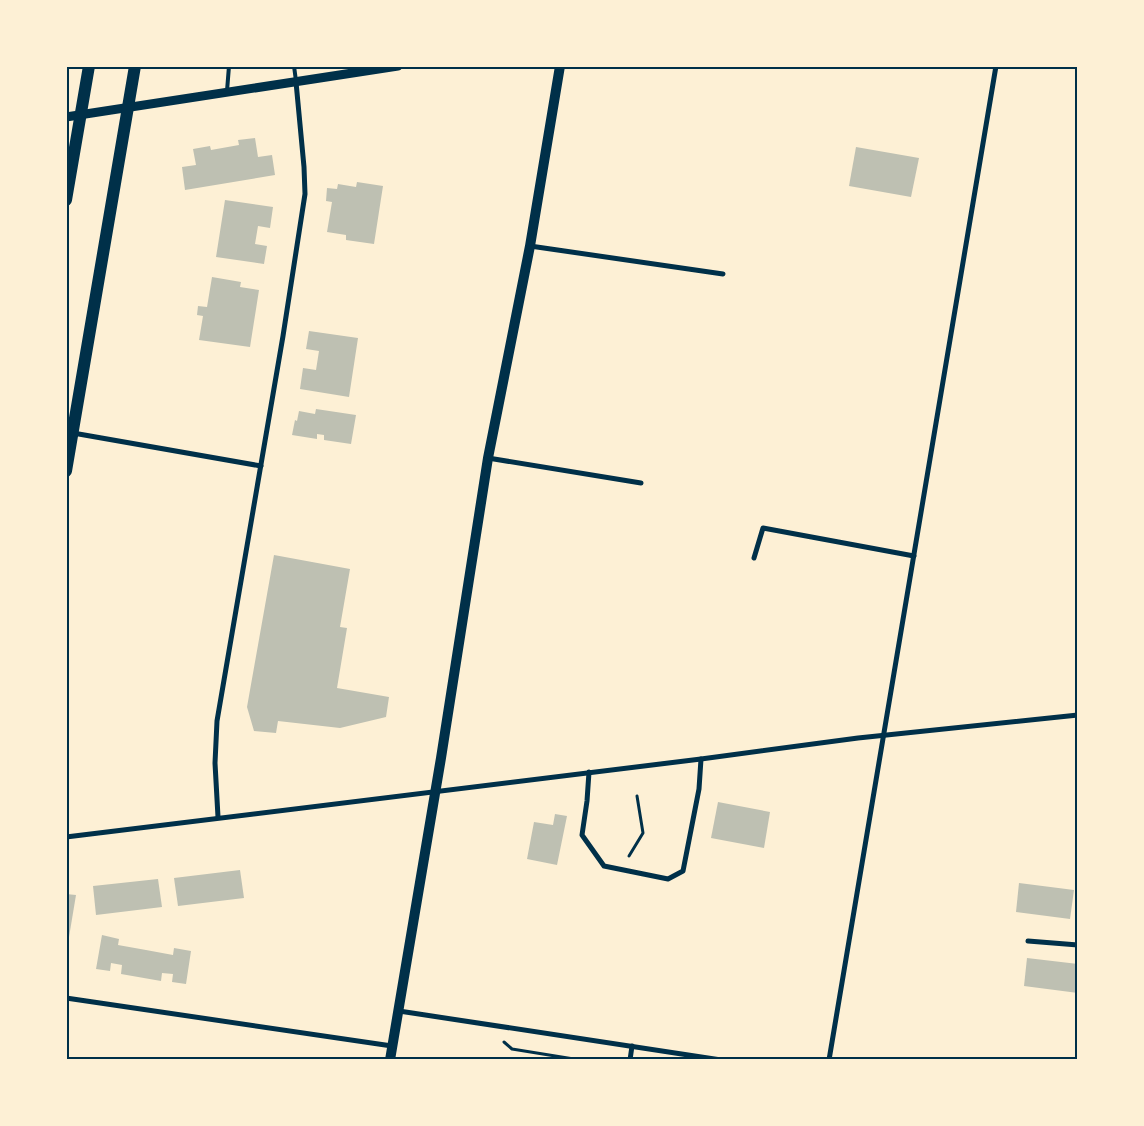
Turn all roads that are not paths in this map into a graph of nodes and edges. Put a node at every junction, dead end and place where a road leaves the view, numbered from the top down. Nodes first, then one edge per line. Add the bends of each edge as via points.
1 (89, 66) edge
2 (135, 66) edge
3 (229, 66) edge
4 (294, 66) edge
5 (398, 66) edge
6 (560, 66) edge
7 (996, 66) edge
8 (296, 82) junction
9 (227, 93) junction
10 (128, 107) junction
11 (81, 115) junction
12 (66, 117) edge
13 (66, 200) edge
14 (530, 246) junction
15 (723, 274) dead end
16 (73, 433) junction
17 (488, 458) junction
18 (261, 466) junction
19 (66, 471) edge
20 (641, 483) dead end
21 (914, 556) junction
22 (754, 558) dead end
23 (1078, 716) edge
24 (883, 736) junction
25 (701, 758) junction
26 (589, 772) junction
27 (435, 791) junction
28 (218, 817) junction
29 (66, 837) edge
30 (1028, 940) dead end
31 (1078, 945) edge
32 (66, 998) edge
33 (398, 1011) junction
34 (392, 1046) junction
35 (632, 1046) junction
36 (390, 1060) edge
37 (630, 1060) edge
38 (721, 1060) edge
39 (829, 1060) edge

1 - 11 main road
2 - 10 main road
3 - 9 lane
4 - 8 lane
5 - 8 street
6 - 14 main road
7 - 21 street
8 - 9 street
8 - 18 street via 305,194
9 - 10 street
10 - 11 street
10 - 16 main road
11 - 12 street
11 - 13 main road
14 - 15 street
14 - 17 main road
16 - 18 street
16 - 19 main road
17 - 20 street
17 - 27 main road
18 - 28 street via 217,721
21 - 22 street via 763,528
21 - 24 street
23 - 24 street
24 - 25 street
24 - 39 street
25 - 26 street
25 - 26 street via 699,789 683,871 668,880 604,866 582,835
26 - 27 street
27 - 28 street
27 - 33 main road
28 - 29 street
30 - 31 street
32 - 34 street
33 - 34 main road
33 - 35 street
34 - 36 main road
35 - 37 street
35 - 38 street

